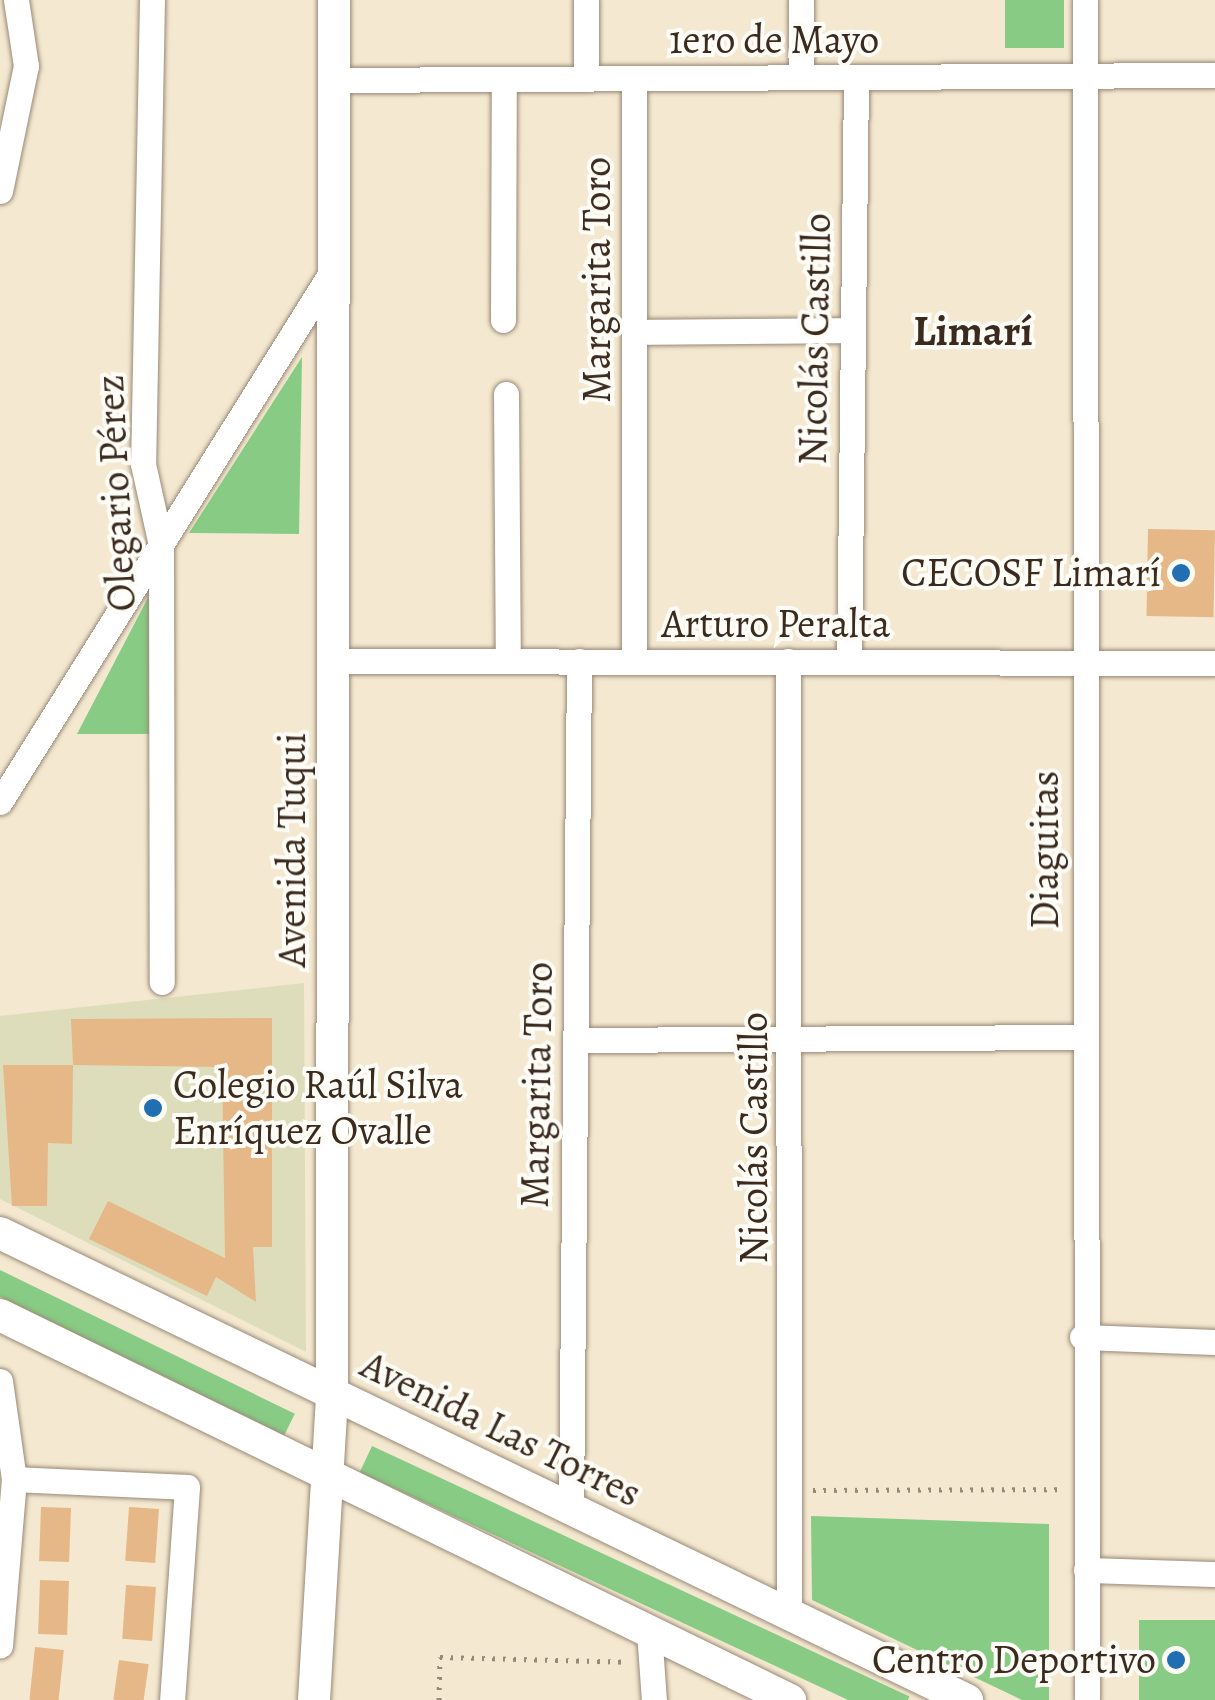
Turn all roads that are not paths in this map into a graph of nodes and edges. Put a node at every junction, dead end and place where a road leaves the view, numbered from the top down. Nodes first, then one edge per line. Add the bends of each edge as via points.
1 (15, 0) edge
2 (152, 0) edge
3 (334, 0) edge
4 (586, 0) edge
5 (800, 0) edge
6 (1085, 0) edge
7 (0, 14) edge
8 (1215, 75) edge
9 (1084, 76) junction
10 (856, 77) junction
11 (801, 78) junction
12 (586, 79) junction
13 (634, 79) junction
14 (334, 80) junction
15 (504, 80) junction
16 (0, 191) edge
17 (332, 271) junction
18 (504, 320) dead end
19 (853, 330) junction
20 (634, 332) junction
21 (506, 394) dead end
22 (161, 545) junction
23 (336, 661) junction
24 (508, 661) junction
25 (579, 661) junction
26 (634, 661) junction
27 (788, 661) junction
28 (849, 661) junction
29 (1215, 663) edge
30 (1082, 664) junction
31 (0, 802) edge
32 (162, 982) dead end
33 (1082, 1037) junction
34 (576, 1040) junction
35 (792, 1040) junction
36 (0, 1234) edge
37 (0, 1315) edge
38 (1082, 1337) junction
39 (1215, 1342) edge
40 (0, 1382) edge
41 (332, 1395) junction
42 (327, 1474) junction
43 (14, 1478) junction
44 (571, 1510) junction
45 (1086, 1570) junction
46 (1215, 1574) edge
47 (3, 1586) edge
48 (789, 1615) junction
49 (0, 1645) edge
50 (652, 1647) junction
51 (172, 1700) edge
52 (314, 1700) edge
53 (654, 1700) edge
54 (790, 1700) edge
55 (967, 1700) edge
56 (1086, 1700) edge

1 - 7 street
1 - 16 street via 26,66
2 - 22 street, Olegario Pérez via 143,464
3 - 14 street, Avenida Tuqui
4 - 12 street
5 - 11 street
6 - 9 street, Diaguitas
8 - 9 street, 1ero de Mayo
9 - 10 street, 1ero de Mayo
9 - 30 street, Diaguitas
10 - 11 street, 1ero de Mayo
10 - 19 street, Nicolás Castillo
11 - 13 street, 1ero de Mayo
12 - 13 street, 1ero de Mayo
12 - 15 street, 1ero de Mayo
13 - 20 street, Margarita Toro
14 - 15 street, 1ero de Mayo
14 - 17 street, Avenida Tuqui
15 - 18 street
17 - 22 street
17 - 23 street, Avenida Tuqui
19 - 20 street
19 - 28 street, Nicolás Castillo
20 - 26 street, Margarita Toro
21 - 24 street
22 - 31 street
22 - 32 street, Olegario Pérez
23 - 24 street, Arturo Peralta
23 - 41 street, Avenida Tuqui
24 - 25 street, Arturo Peralta
25 - 26 street, Arturo Peralta
25 - 34 street, Margarita Toro
26 - 27 street, Arturo Peralta
27 - 28 street, Arturo Peralta
27 - 35 street, Nicolás Castillo
28 - 30 street, Arturo Peralta
29 - 30 street, Arturo Peralta
30 - 33 street, Diaguitas
33 - 35 street
33 - 38 street, Diaguitas
34 - 35 street
34 - 44 street, Margarita Toro
35 - 48 street, Nicolás Castillo
36 - 41 street, Avenida Las Torres
37 - 42 street
38 - 39 street
38 - 45 street, Diaguitas
40 - 43 street
41 - 42 street, Avenida Tuqui
41 - 44 street, Avenida Las Torres
42 - 50 street
42 - 52 street, Avenida Tuqui
43 - 47 street
43 - 51 street via 186,1487
44 - 48 street, Avenida Las Torres
45 - 46 street
45 - 56 street, Diaguitas
47 - 49 street
48 - 55 street, Avenida Las Torres
50 - 53 street
50 - 54 street

